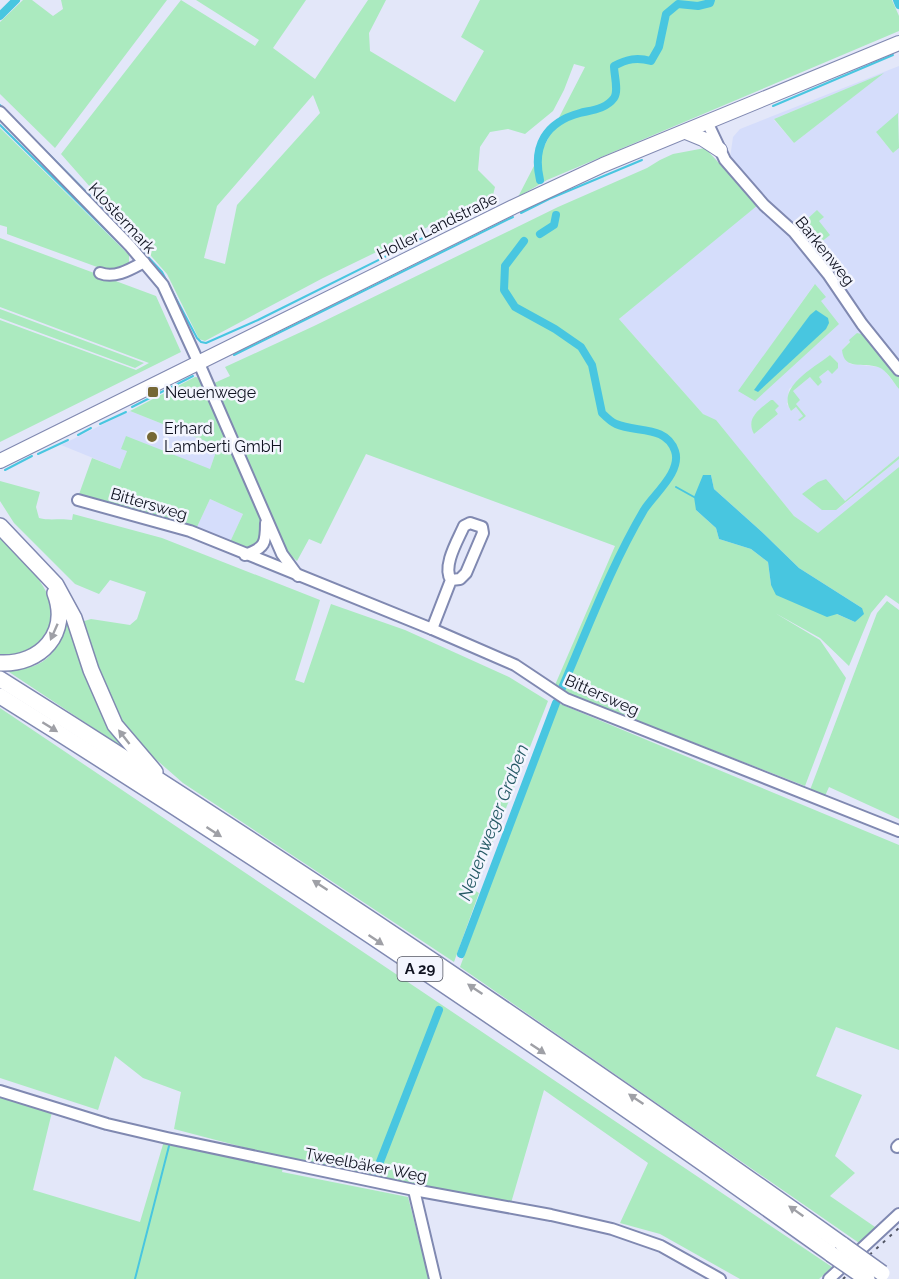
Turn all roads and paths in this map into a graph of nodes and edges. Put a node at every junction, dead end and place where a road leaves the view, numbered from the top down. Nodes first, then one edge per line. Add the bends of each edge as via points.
1 (899, 43) edge
2 (0, 112) edge
3 (708, 124) junction
4 (686, 132) junction
5 (720, 150) junction
6 (144, 262) junction
7 (100, 273) dead end
8 (198, 361) junction
9 (899, 370) edge
10 (0, 460) edge
11 (78, 500) dead end
12 (266, 518) junction
13 (0, 526) edge
14 (245, 555) junction
15 (48, 576) junction
16 (298, 576) junction
17 (451, 580) junction
18 (432, 629) junction
19 (0, 663) edge
20 (0, 679) edge
21 (0, 696) edge
22 (162, 781) junction
23 (899, 831) edge
24 (0, 1091) edge
25 (414, 1190) junction
26 (899, 1214) edge
27 (837, 1249) junction
28 (886, 1276) edge
29 (435, 1279) edge
30 (720, 1279) edge
31 (829, 1279) edge
32 (867, 1279) edge

1 - 3 main road, Holler Landstraße
2 - 6 street, Klostermark
3 - 4 main road, Holler Landstraße
3 - 5 street, Barkenweg
4 - 5 main road
4 - 8 main road, Holler Landstraße via 508,209
5 - 9 street, Barkenweg via 808,249
6 - 7 street via 107,276
6 - 8 street, Klostermark via 163,285
8 - 10 main road, Holler Landstraße
8 - 12 street
11 - 14 street, Bittersweg via 190,531
12 - 14 street via 266,540 258,550
12 - 16 street via 282,554
13 - 15 highway
14 - 16 street, Bittersweg
15 -> 19 highway via 59,606 54,635 32,658
22 -> 15 highway via 115,725 74,618
16 - 18 street, Bittersweg
17 - 17 street via 466,573 482,527 470,523 464,526 447,567
17 - 18 street
18 - 23 street, Bittersweg via 515,665 566,699
20 - 22 highway, A 29
21 -> 27 highway, A 29 via 379,941
27 -> 22 highway, A 29 via 697,1141
24 - 25 street, Tweelbäker Weg via 106,1124
25 - 29 street
25 - 30 street, Tweelbäker Weg via 612,1229 662,1246
26 - 31 street
27 - 28 highway, A 29, bridge
27 - 32 highway, A 29, bridge

